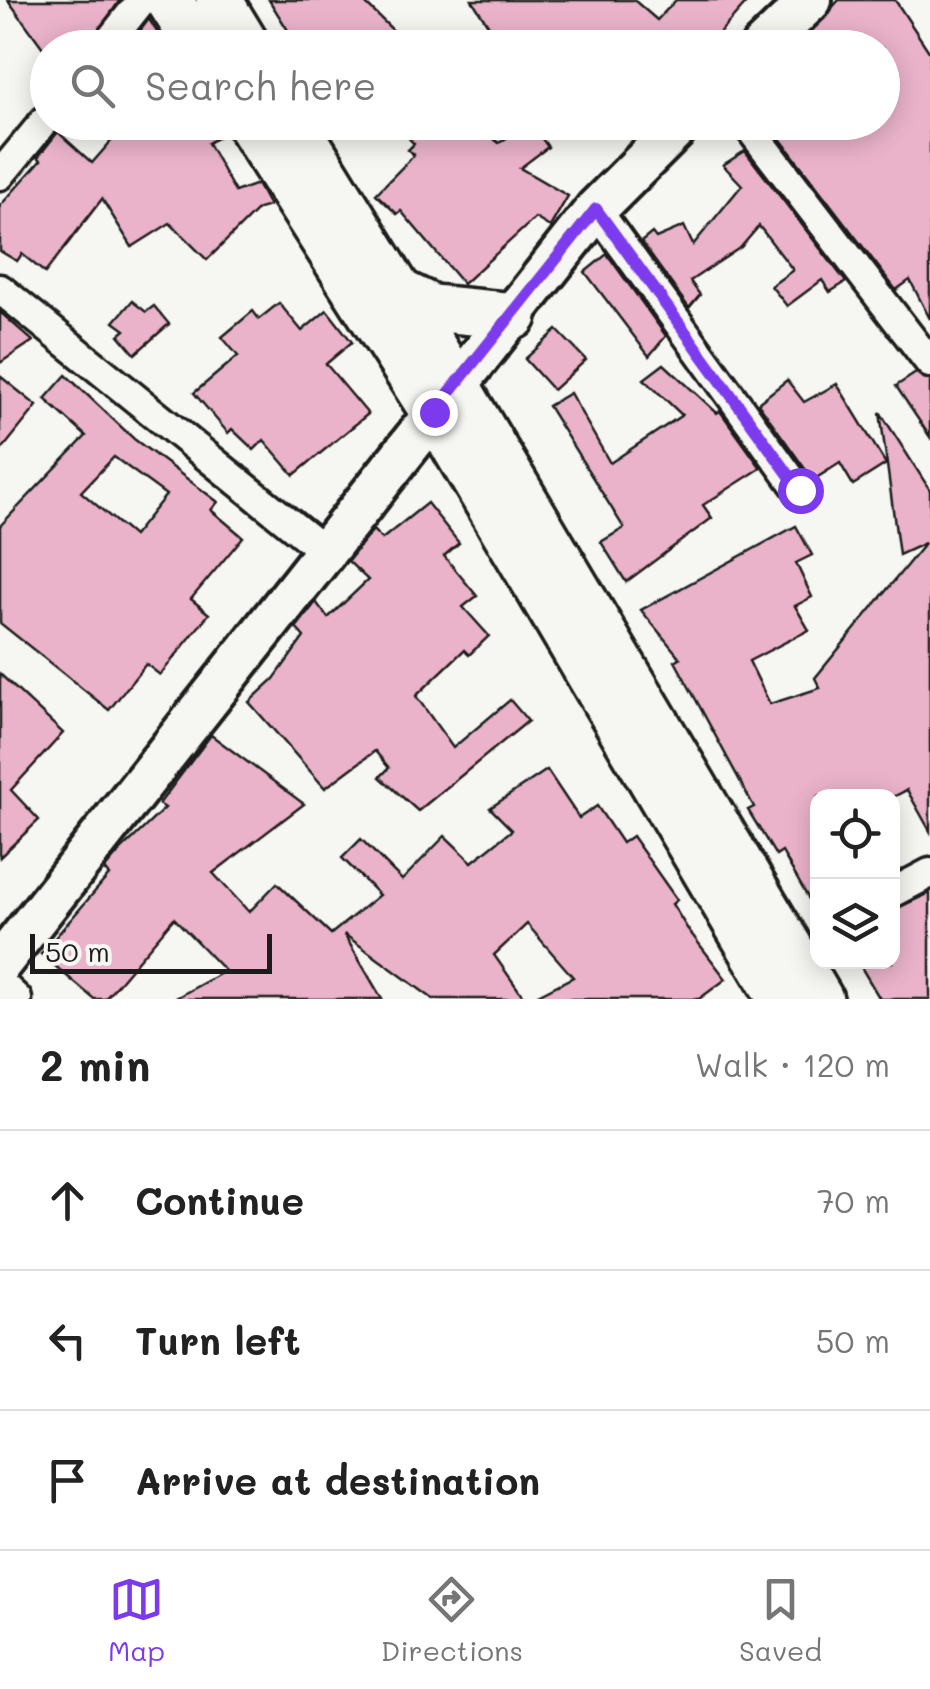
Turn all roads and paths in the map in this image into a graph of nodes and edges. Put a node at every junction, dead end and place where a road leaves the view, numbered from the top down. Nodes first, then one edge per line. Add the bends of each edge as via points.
1 (142, 0) edge
2 (169, 0) edge
3 (219, 0) edge
4 (810, 0) edge
5 (118, 30) edge
6 (188, 30) edge
7 (237, 30) edge
8 (779, 30) edge
9 (30, 139) edge
10 (261, 140) edge
11 (305, 140) edge
12 (666, 140) edge
13 (759, 140) edge
14 (0, 176) edge
15 (596, 209) junction
16 (0, 288) edge
17 (399, 292) junction
18 (514, 316) junction
19 (930, 363) edge
20 (446, 399) junction
21 (800, 490) dead end
22 (324, 552) junction
23 (930, 873) edge
24 (900, 889) edge
25 (0, 964) edge
26 (799, 966) edge
27 (0, 984) edge
28 (17, 999) edge
29 (820, 999) edge

1 - 5 street
2 - 6 main road
3 - 7 main road
4 - 8 main road
9 - 14 street
10 - 20 main road
11 - 17 main road
12 - 15 main road
13 - 19 street
15 - 18 main road
15 - 21 street
16 - 22 street
17 - 18 main road via 432,308
17 - 20 main road
18 - 20 main road
20 - 22 main road
20 - 26 main road
22 - 25 main road
23 - 24 street
26 - 29 main road
27 - 28 street

